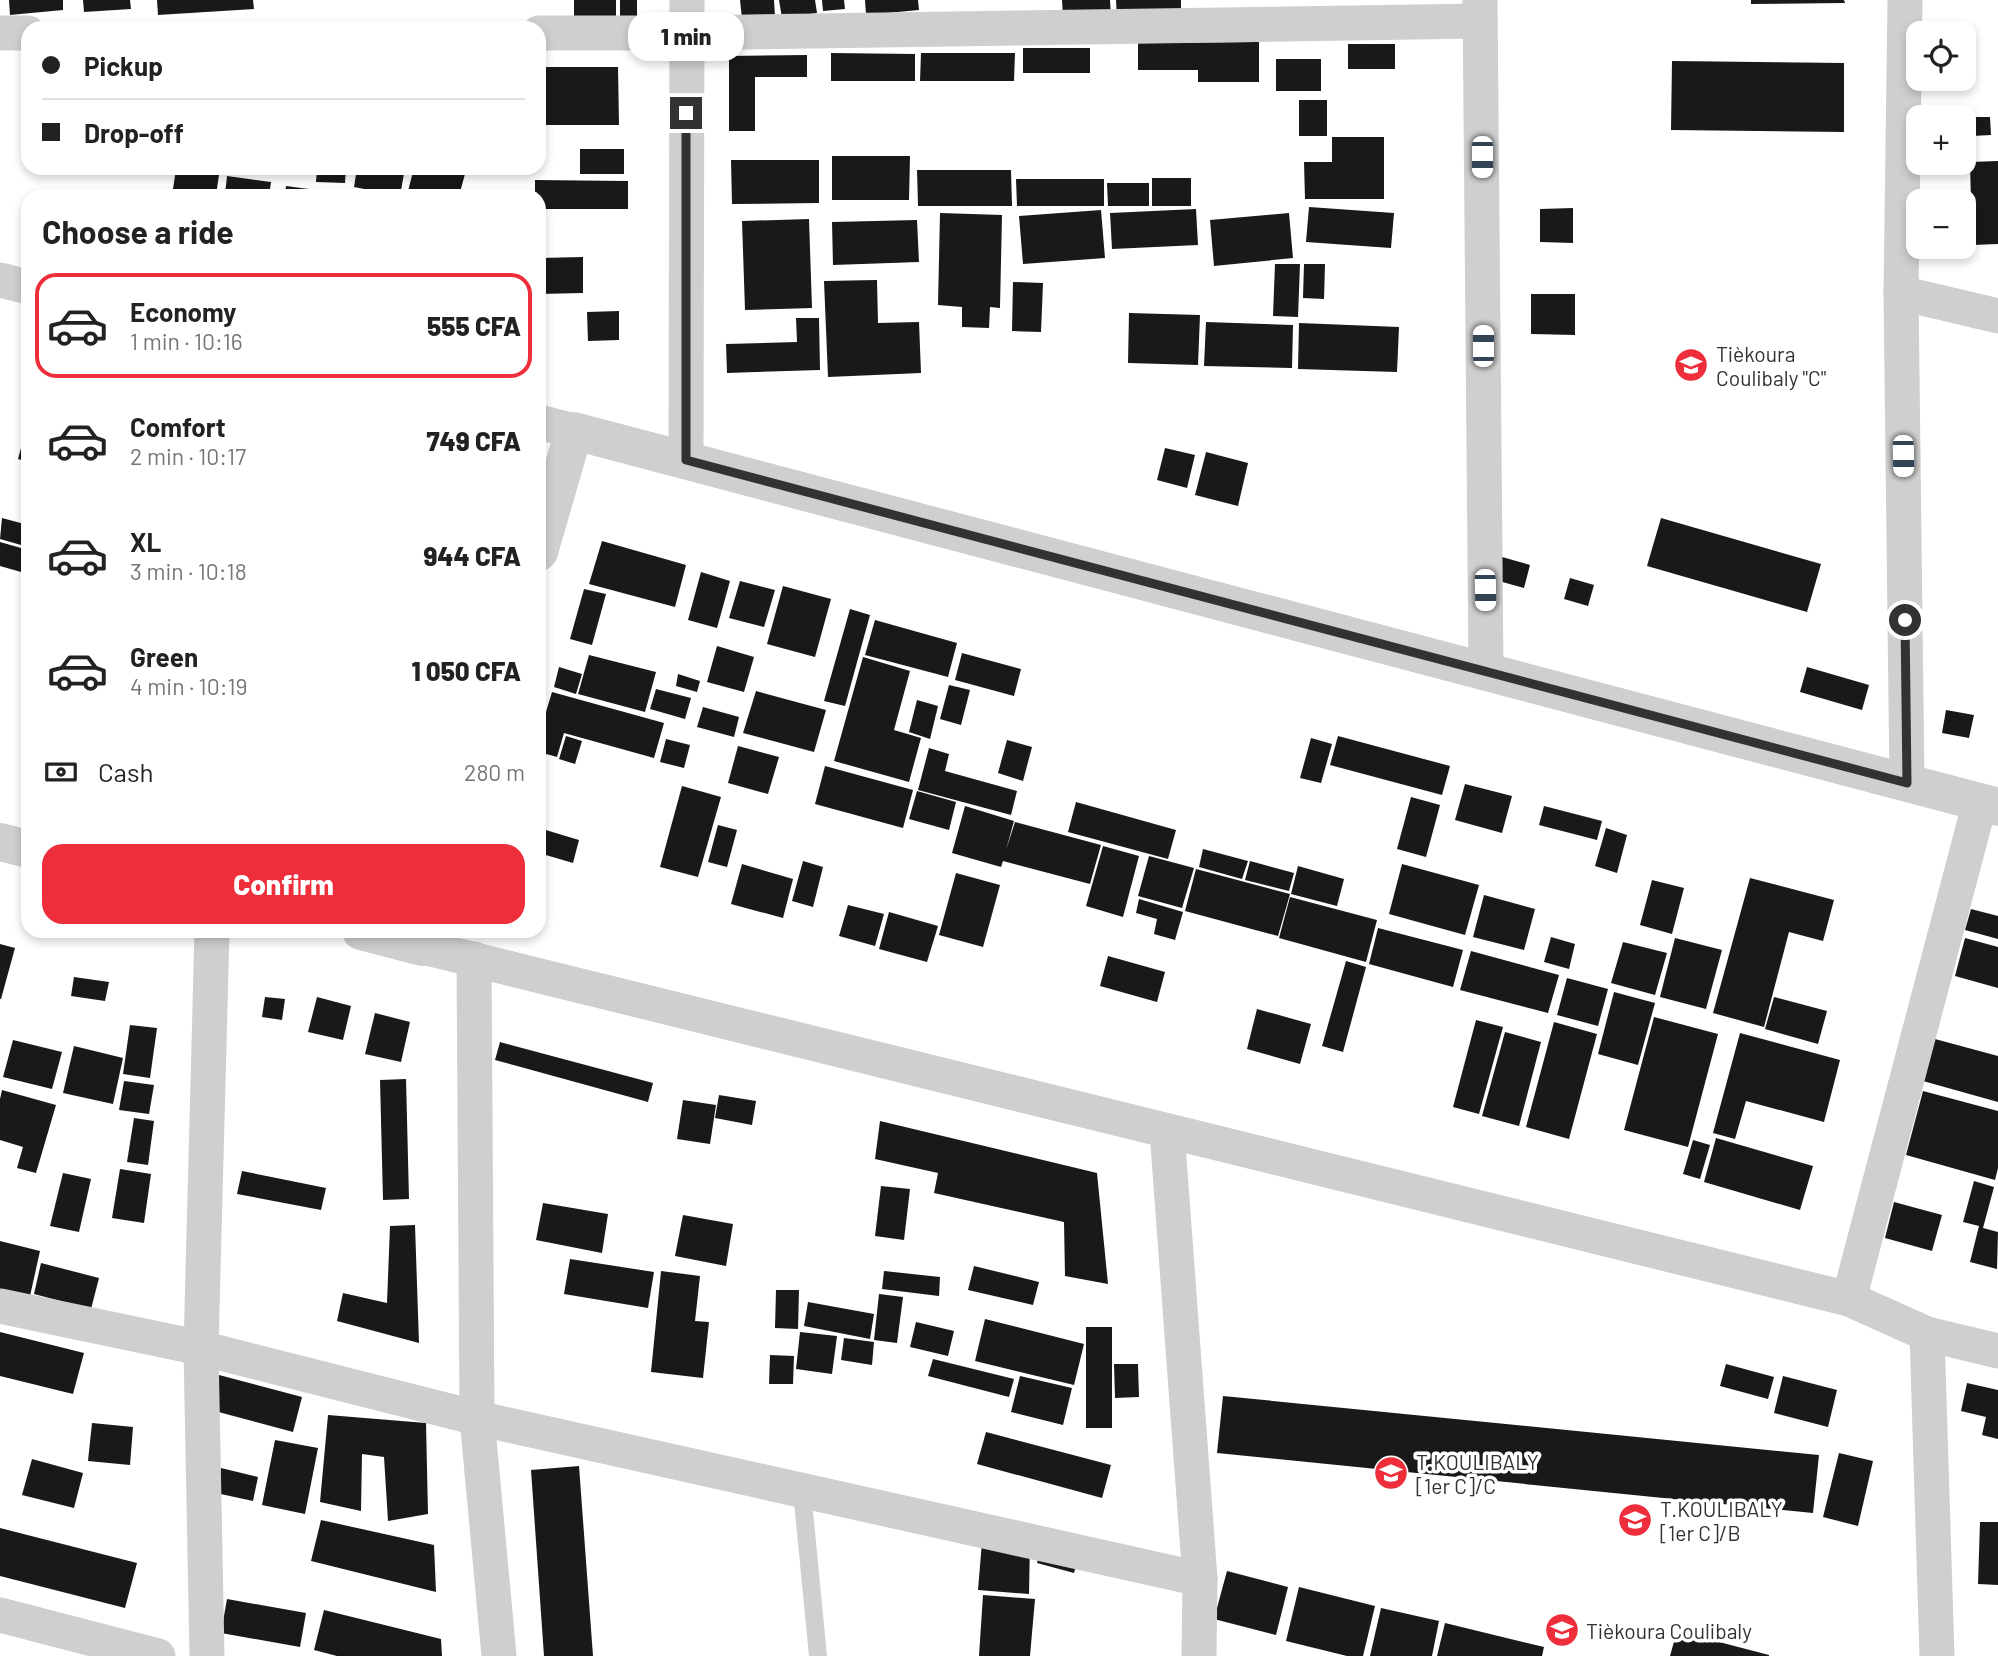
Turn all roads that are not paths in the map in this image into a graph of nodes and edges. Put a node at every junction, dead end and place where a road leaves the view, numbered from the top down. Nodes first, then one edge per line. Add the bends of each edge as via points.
1 (1905, 0) edge
2 (1480, 11) edge
3 (687, 17) edge
4 (546, 32) edge
5 (0, 33) edge
6 (21, 33) edge
7 (0, 280) edge
8 (21, 285) edge
9 (1901, 293) junction
10 (1998, 316) edge
11 (557, 427) edge
12 (686, 460) junction
13 (546, 503) edge
14 (1486, 671) junction
15 (1907, 783) junction
16 (1989, 805) edge
17 (0, 842) edge
18 (21, 847) edge
19 (212, 938) edge
20 (425, 939) edge
21 (474, 959) junction
22 (1167, 1131) junction
23 (1849, 1299) junction
24 (0, 1306) edge
25 (1927, 1334) junction
26 (201, 1348) junction
27 (1998, 1351) edge
28 (477, 1418) junction
29 (802, 1490) junction
30 (1200, 1579) junction
31 (0, 1615) edge
32 (158, 1656) edge
33 (206, 1656) edge
34 (499, 1656) edge
35 (818, 1656) edge
36 (1199, 1656) edge
37 (1937, 1656) edge

1 - 9 street
2 - 3 street
2 - 14 street
3 - 4 street
3 - 12 street
5 - 6 street
7 - 8 street
9 - 10 street
9 - 15 street
11 - 12 street
11 - 13 street
12 - 14 street
14 - 15 street
15 - 16 street
16 - 23 street
17 - 18 street
19 - 26 street
20 - 21 street
21 - 22 street
21 - 28 street
22 - 23 street
22 - 30 street
23 - 25 street
24 - 26 street
25 - 27 street
25 - 37 street
26 - 28 street
26 - 33 street
28 - 29 street
28 - 34 street
29 - 30 street
29 - 35 lane
30 - 36 street
31 - 32 street

